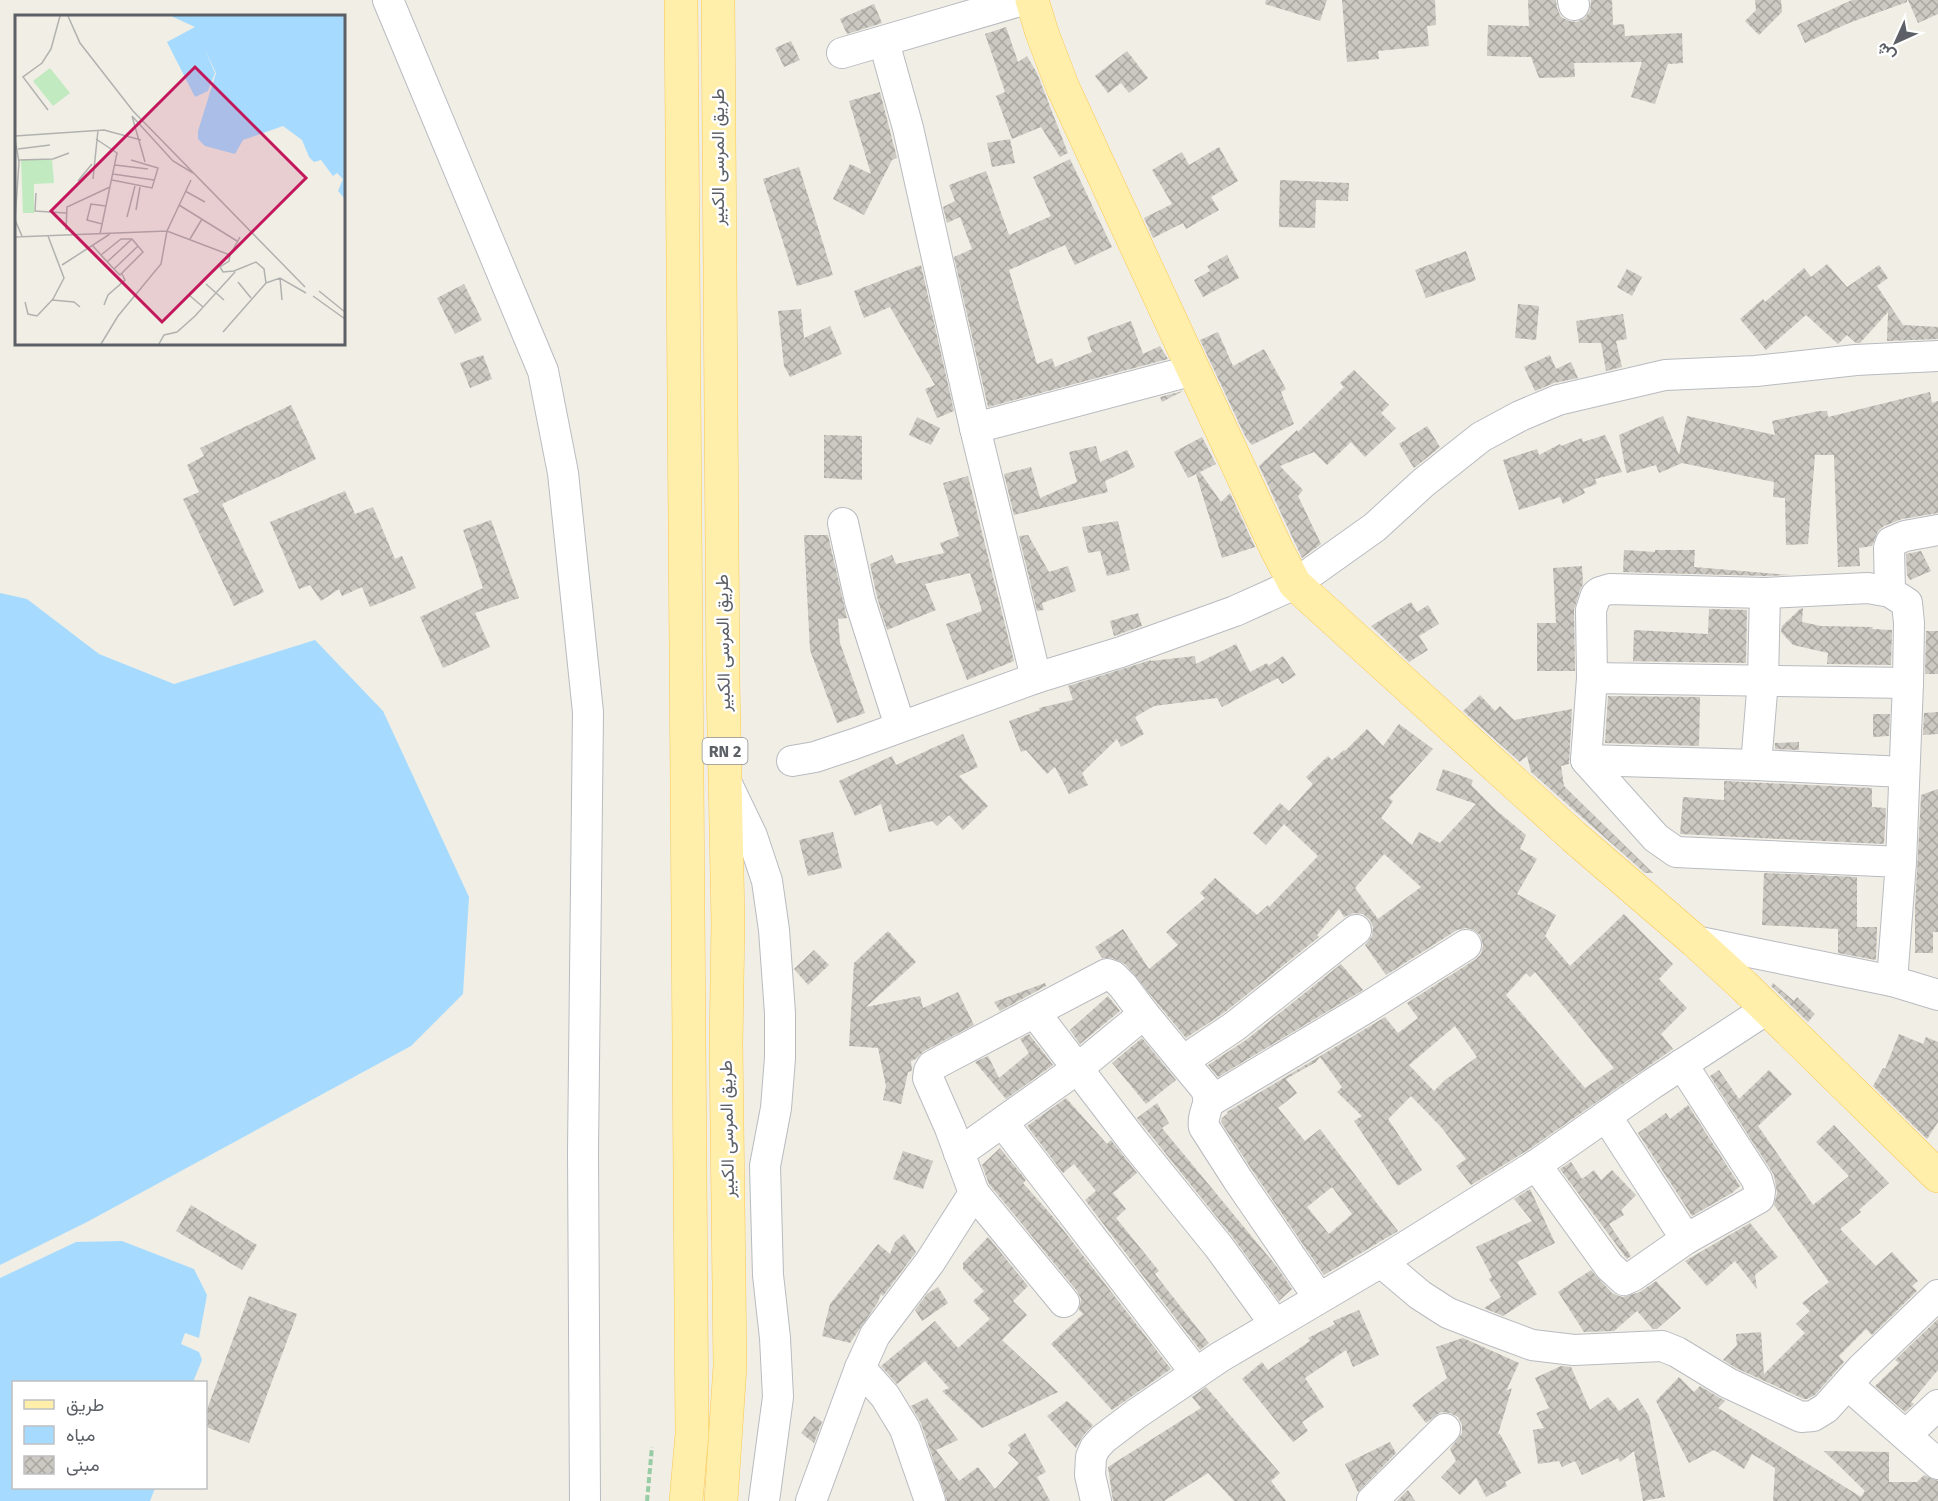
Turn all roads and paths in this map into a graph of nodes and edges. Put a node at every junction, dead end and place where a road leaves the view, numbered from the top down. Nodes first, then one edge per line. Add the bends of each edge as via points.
1 (388, 0) edge
2 (681, 0) edge
3 (718, 0) edge
4 (1023, 0) edge
5 (1032, 0) edge
6 (884, 42) junction
7 (842, 53) dead end
8 (1938, 356) edge
9 (1194, 370) junction
10 (975, 428) junction
11 (843, 523) dead end
12 (1938, 530) edge
13 (1295, 584) junction
14 (1890, 592) junction
15 (1765, 593) junction
16 (1036, 678) junction
17 (1592, 678) junction
18 (1763, 680) junction
19 (1908, 682) junction
20 (900, 726) junction
21 (1586, 760) junction
22 (792, 761) dead end
23 (1756, 765) junction
24 (1904, 772) junction
25 (727, 784) junction
26 (1901, 862) junction
27 (1356, 930) dead end
28 (1695, 941) junction
29 (1466, 945) dead end
30 (1892, 981) junction
31 (1938, 995) edge
32 (1767, 1009) junction
33 (1035, 1013) junction
34 (1144, 1014) junction
35 (1183, 1061) junction
36 (1682, 1064) junction
37 (1077, 1069) junction
38 (1209, 1102) junction
39 (1606, 1116) junction
40 (1003, 1123) junction
41 (959, 1153) junction
42 (1536, 1165) junction
43 (1938, 1176) edge
44 (974, 1193) junction
45 (1686, 1239) junction
46 (1381, 1262) junction
47 (1938, 1295) edge
48 (1319, 1298) junction
49 (1064, 1302) dead end
50 (1275, 1324) junction
51 (861, 1368) junction
52 (1196, 1373) junction
53 (1848, 1385) junction
54 (1938, 1405) edge
55 (1445, 1429) dead end
56 (1906, 1435) junction
57 (652, 1447) dead end
58 (1938, 1464) edge
59 (585, 1501) edge
60 (647, 1501) edge
61 (686, 1501) edge
62 (721, 1501) edge
63 (764, 1501) edge
64 (811, 1501) edge
65 (930, 1501) edge
66 (1096, 1501) edge
67 (1372, 1501) edge

1 - 59 street via 543,371 564,473 588,712 583,1140
2 - 61 main road, طريق المرسى الكبير / RN 2 via 692,1434
3 - 25 main road, طريق المرسى الكبير / RN 2 via 719,354
4 - 6 street
5 - 9 main road via 1063,88
6 - 7 street
6 - 10 street via 908,128
8 - 13 street via 1665,375 1558,400 1481,437 1375,527
9 - 10 street
9 - 13 main road
10 - 16 street
11 - 20 street via 860,601
12 - 14 street via 1891,542
13 - 16 street via 1142,645
13 - 28 main road
14 - 15 street via 1868,588
14 - 19 street via 1908,607
15 - 17 street via 1610,589 1600,592 1591,610
15 - 18 street
16 - 20 street
17 - 18 street
17 - 21 street
18 - 19 street
18 - 23 street
19 - 24 street
20 - 22 street
21 - 23 street
21 - 26 street via 1656,838 1676,852
23 - 24 street
24 - 26 street
25 - 62 main road, طريق المرسى الكبير / RN 2 via 730,1366
25 - 63 street via 752,836 767,881 780,1014 776,1108 765,1166 768,1275 778,1397
26 - 30 street
27 - 35 street via 1235,1026
28 - 30 street
28 - 32 main road
29 - 38 street
30 - 31 street
32 - 36 street
32 - 43 main road
33 - 34 street via 1107,974 1123,986
33 - 37 street
33 - 41 street via 929,1071 928,1078
34 - 35 street
34 - 37 street
35 - 38 street via 1209,1094
36 - 39 street
36 - 45 street via 1757,1180 1760,1191 1759,1198
37 - 40 street
37 - 50 street
38 - 48 street via 1204,1127
39 - 42 street
39 - 45 street
40 - 41 street
40 - 52 street
41 - 44 street
42 - 45 street via 1609,1266 1624,1280
42 - 46 street
44 - 49 street
44 - 51 street via 930,1262 875,1335
46 - 48 street
46 - 53 street via 1448,1313 1532,1345 1574,1350 1662,1346 1801,1417 1813,1416 1826,1408
47 - 53 street
48 - 50 street
50 - 52 street
51 - 64 street
51 - 65 street via 885,1396 905,1429
52 - 66 street via 1095,1448 1089,1474
53 - 56 street
54 - 56 street
55 - 67 street
56 - 58 street
57 - 60 path

